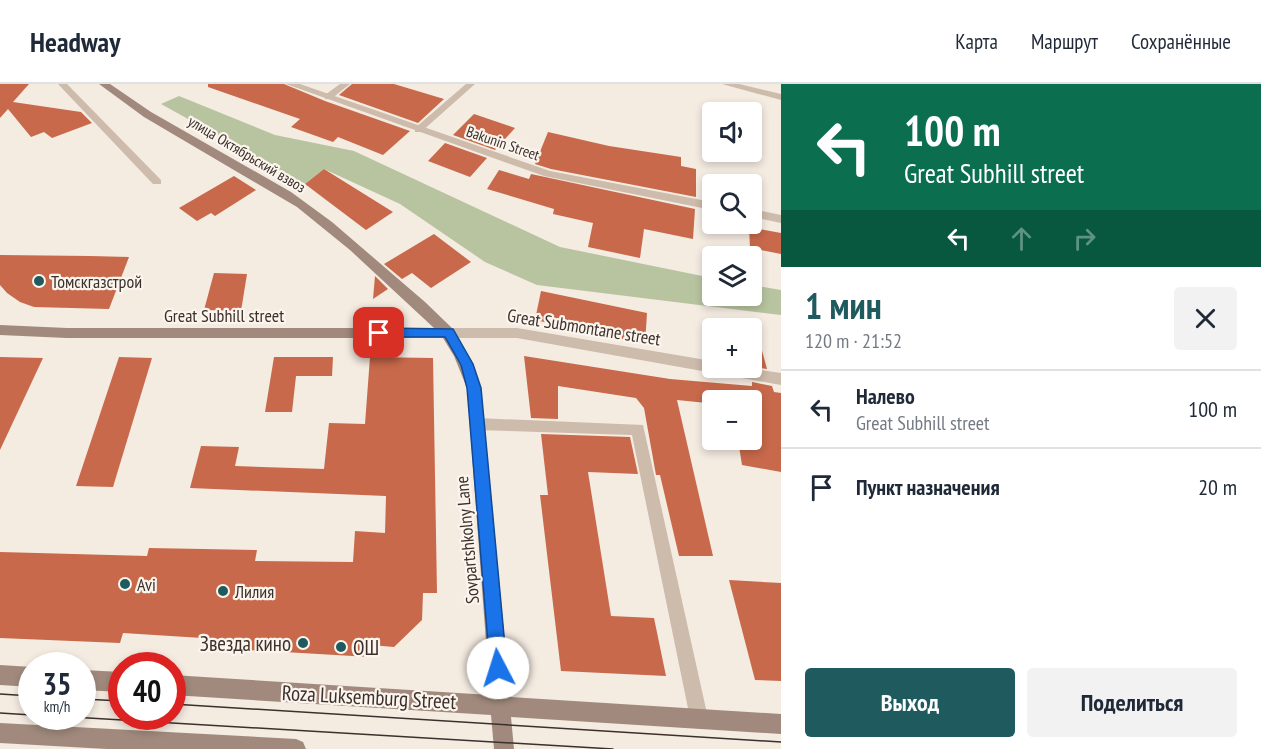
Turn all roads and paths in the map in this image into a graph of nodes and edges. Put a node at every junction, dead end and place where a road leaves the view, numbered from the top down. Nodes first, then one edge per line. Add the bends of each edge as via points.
1 (62, 84) edge
2 (104, 84) edge
3 (291, 84) edge
4 (346, 84) edge
5 (471, 84) edge
6 (727, 84) edge
7 (328, 97) junction
8 (781, 97) edge
9 (418, 130) junction
10 (157, 182) dead end
11 (702, 204) edge
12 (762, 215) edge
13 (781, 219) edge
14 (0, 330) edge
15 (448, 333) junction
16 (702, 365) edge
17 (762, 376) edge
18 (781, 379) edge
19 (477, 424) junction
20 (0, 675) edge
21 (18, 676) edge
22 (186, 686) edge
23 (501, 705) junction
24 (699, 718) junction
25 (781, 724) edge
26 (0, 733) edge
27 (296, 749) edge
28 (504, 749) edge

1 - 10 lane
2 - 15 street, улица Октябрьский взвоз via 129,104 288,195 346,240
3 - 7 street, Bakunin Street
4 - 7 lane
5 - 9 lane
6 - 8 street
7 - 9 street, Bakunin Street
9 - 11 street, Bakunin Street via 548,174
12 - 13 street
14 - 15 street, Great Subhill street
15 - 16 street, Great Submontane street via 517,333
15 - 19 street, Sovpartshkolny Lane via 467,364
17 - 18 street, Great Submontane street
19 - 23 street, Sovpartshkolny Lane
19 - 24 lane via 638,429
20 - 21 street
22 - 23 street, Roza Luksemburg Street
23 - 24 street, Roza Luksemburg Street
23 - 28 street, Sovpartshkolny Lane
24 - 25 street, Roza Luksemburg Street
26 - 27 street

